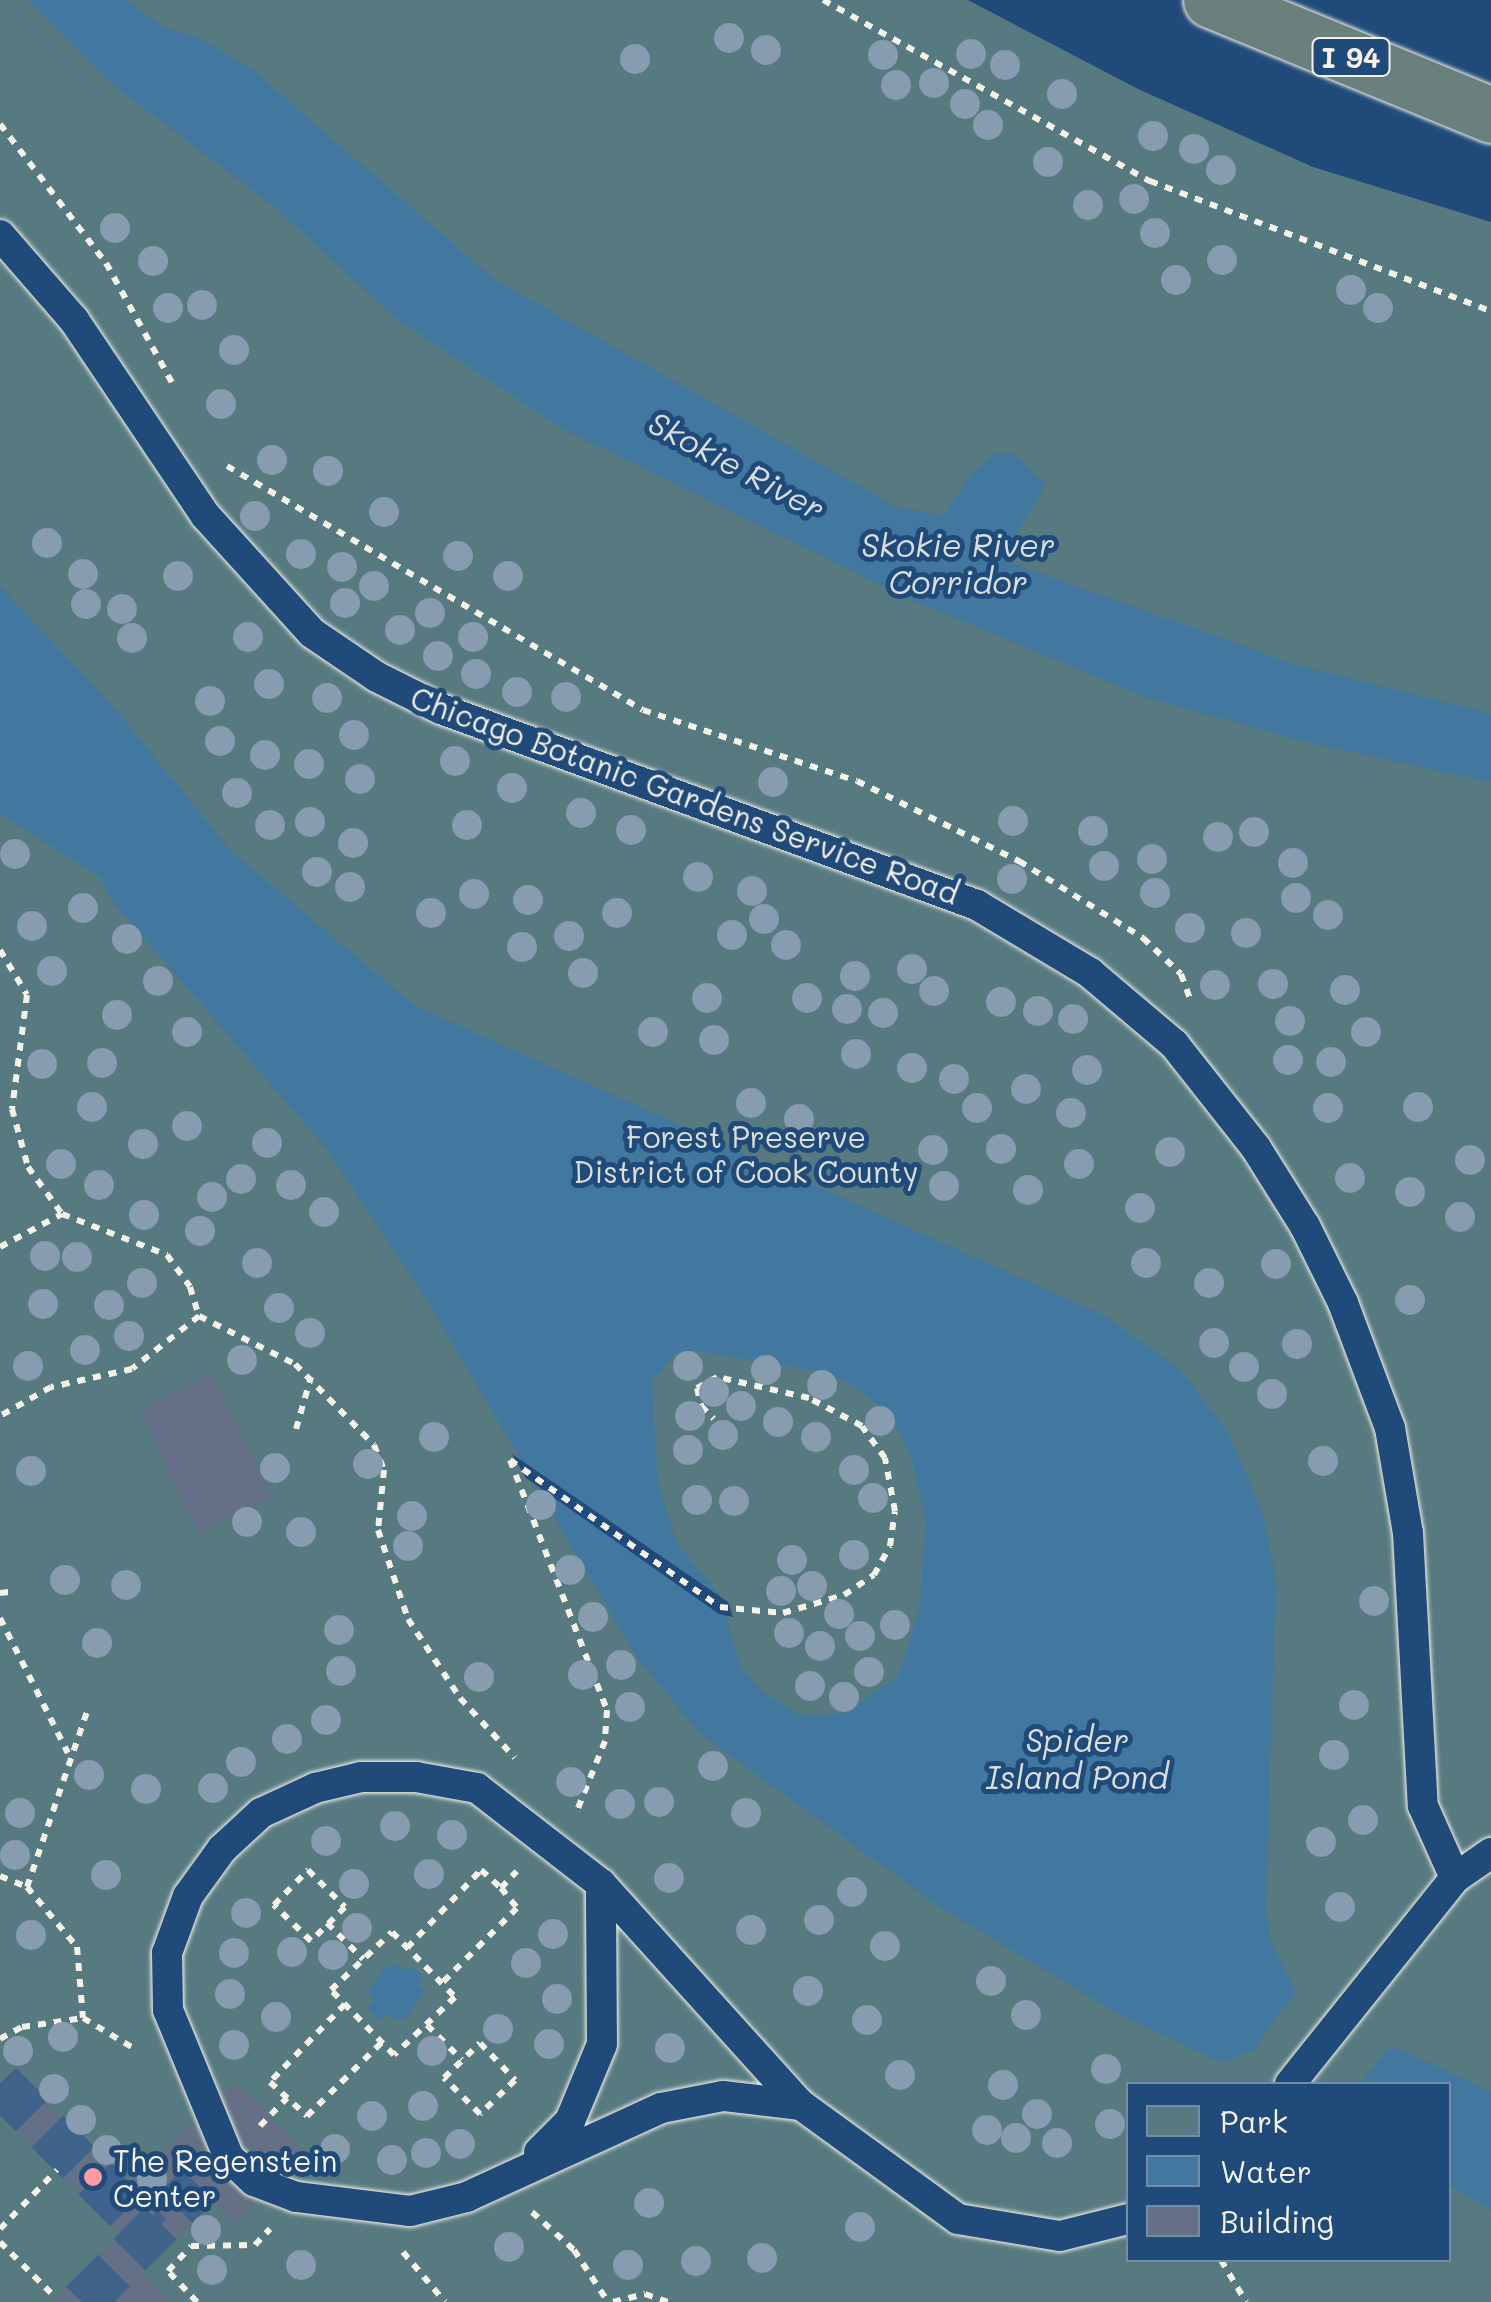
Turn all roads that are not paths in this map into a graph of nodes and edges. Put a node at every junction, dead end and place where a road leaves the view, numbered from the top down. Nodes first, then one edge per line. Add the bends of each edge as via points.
1 (1211, 0) edge
2 (1491, 115) edge
3 (0, 234) edge
4 (1491, 1853) edge
5 (1455, 1878) junction
6 (601, 1884) junction
7 (1292, 2082) edge
8 (801, 2105) junction
9 (523, 2169) junction
10 (1126, 2220) edge

1 - 2 highway, I 94
3 - 5 lane, Chicago Botanic Gardens Service Road via 74,320 206,515 312,633 377,677 441,708 977,904 1090,972 1174,1044 1256,1148 1305,1226 1343,1302 1390,1428 1408,1533 1423,1806
4 - 5 lane
5 - 7 lane
6 - 8 lane
6 - 9 lane via 602,2044 570,2122
6 - 9 lane via 476,1788 361,1777 315,1788 261,1813 222,1849 188,1896 168,1953 168,2010 229,2158 254,2181 296,2198 410,2211 467,2197
8 - 9 lane via 723,2096 676,2105
8 - 10 lane via 958,2219 1060,2236

